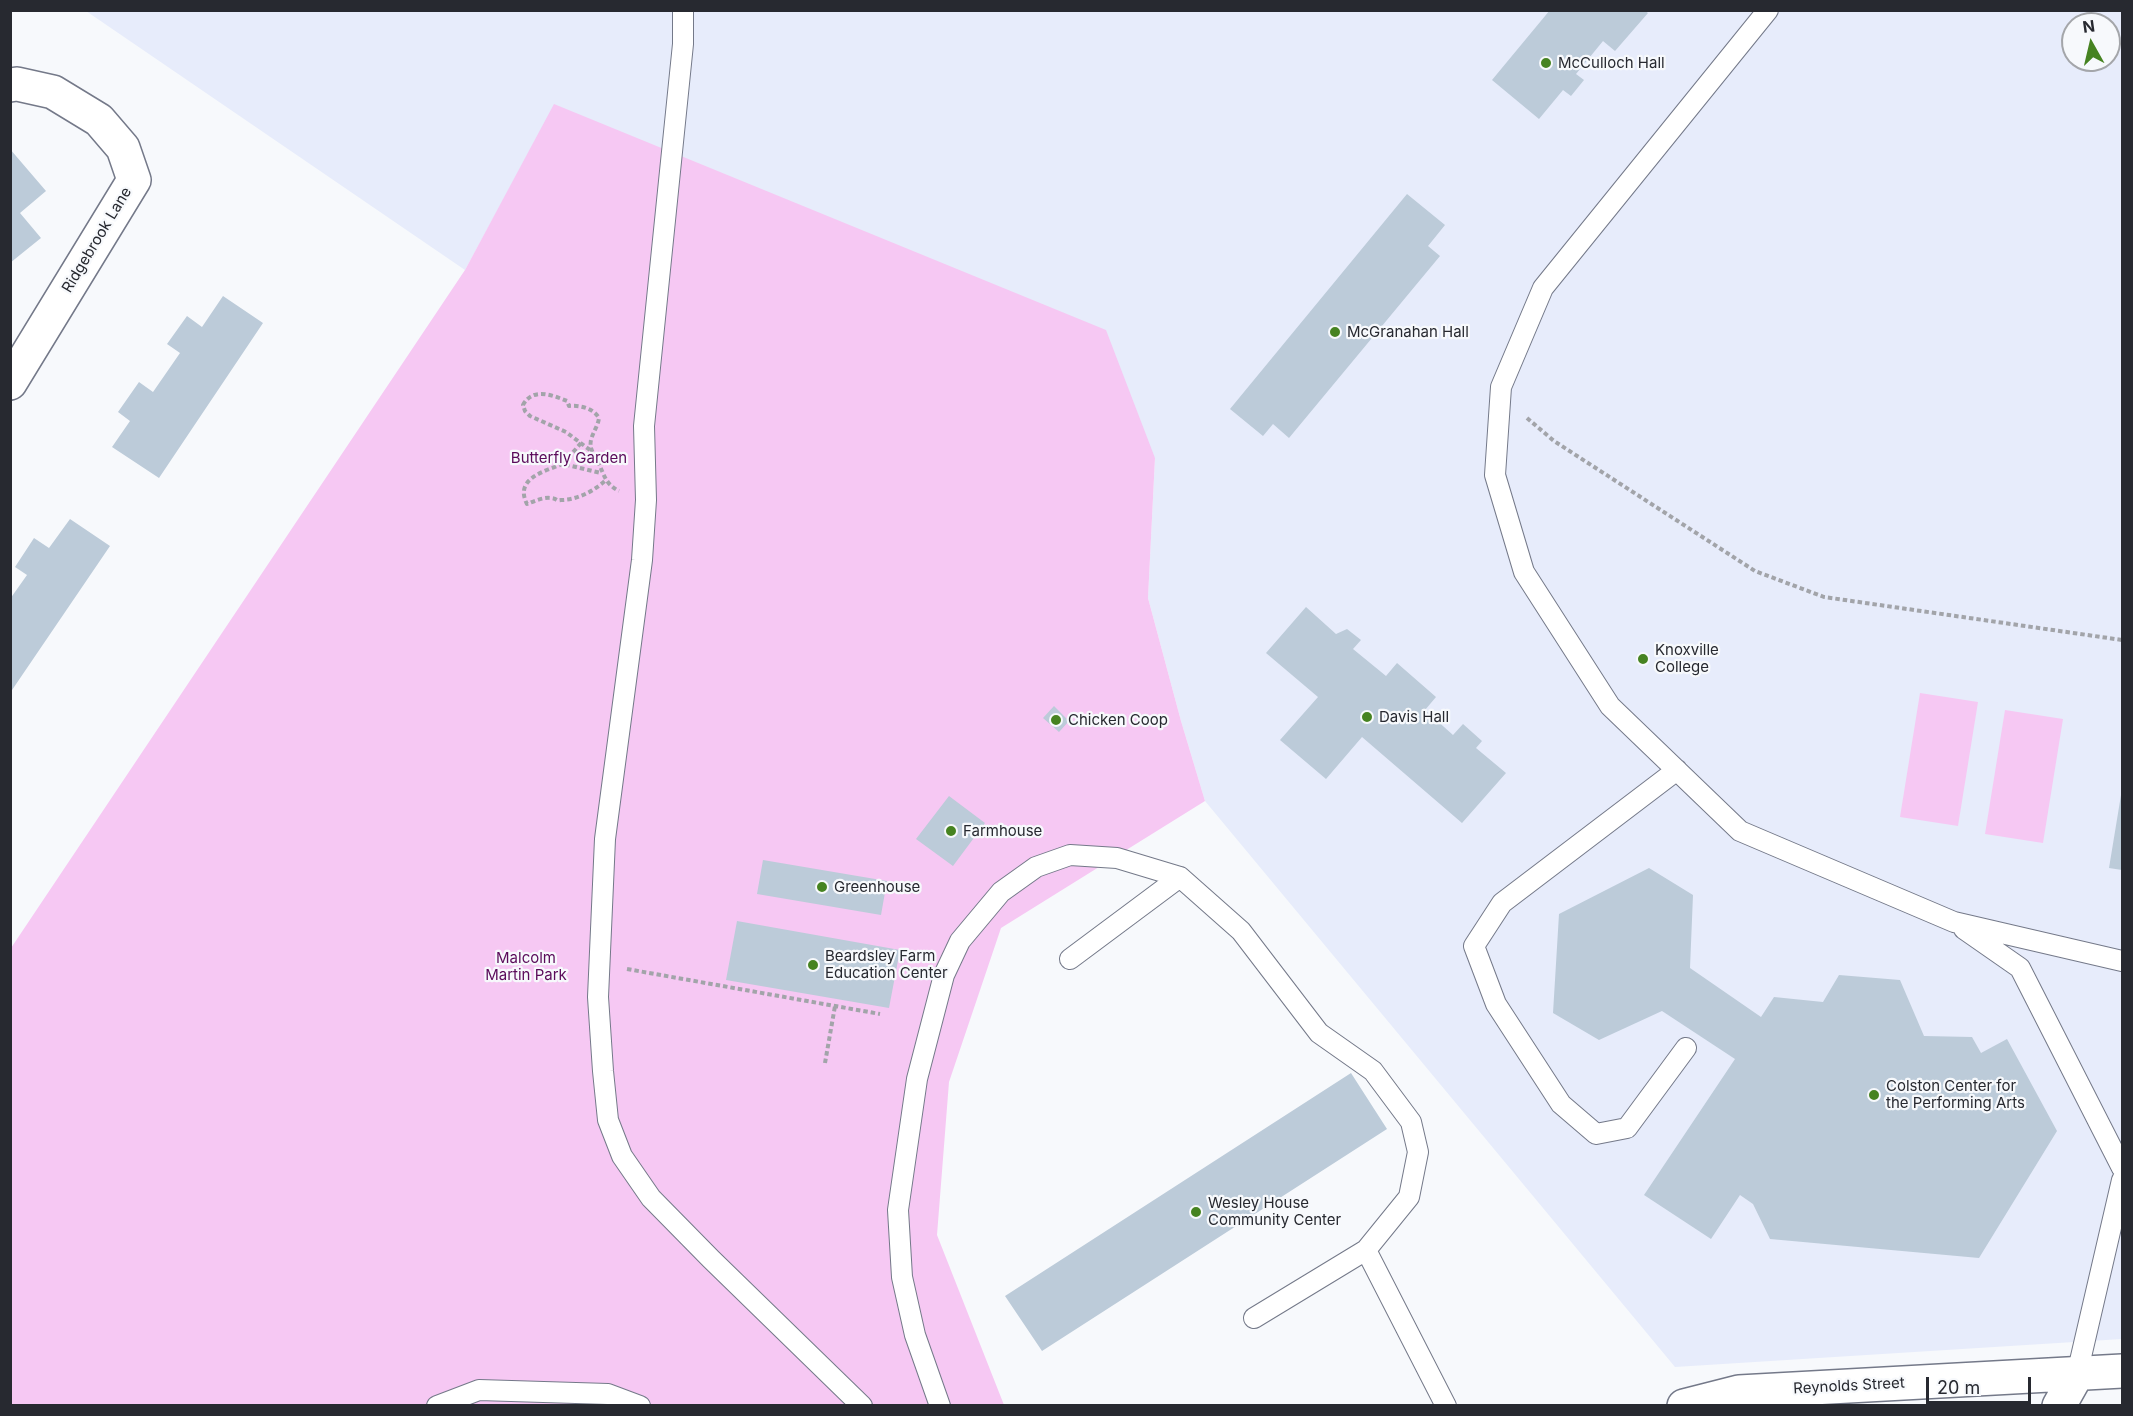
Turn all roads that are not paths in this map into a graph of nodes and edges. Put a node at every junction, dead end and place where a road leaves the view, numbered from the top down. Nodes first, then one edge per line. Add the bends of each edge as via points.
1 (683, 10) edge
2 (1768, 10) edge
3 (10, 85) edge
4 (10, 383) edge
5 (1677, 770) junction
6 (1180, 877) junction
7 (1954, 922) junction
8 (1070, 959) dead end
9 (2122, 961) edge
10 (1686, 1048) dead end
11 (2122, 1168) edge
12 (2122, 1180) edge
13 (1366, 1250) junction
14 (1254, 1318) dead end
15 (2122, 1371) edge
16 (2077, 1374) junction
17 (437, 1406) edge
18 (640, 1406) edge
19 (862, 1406) edge
20 (940, 1406) edge
21 (1446, 1406) edge
22 (1684, 1406) edge
23 (2059, 1406) edge

1 - 19 lane via 683,44 644,426 646,500 642,560 605,838 598,997 608,1120 622,1156 651,1198
2 - 5 lane via 1543,288 1501,387 1495,475 1524,572 1610,706
3 - 4 street, Ridgebrook Lane via 53,92 99,120 123,148 134,180
5 - 7 lane via 1740,831
5 - 10 lane via 1502,903 1474,946 1496,1004 1562,1104 1596,1134 1627,1128
6 - 8 lane
6 - 13 lane via 1241,931 1319,1033 1373,1071 1411,1122 1418,1152 1409,1197
6 - 20 lane via 1117,858 1082,855 1036,867 1001,892 981,915 960,941 944,975 917,1079 898,1210 902,1277 915,1335
7 - 9 lane
7 - 11 lane via 2020,968
12 - 16 lane
13 - 14 lane
13 - 21 lane
15 - 16 street, Reynolds Street
16 - 22 street, Reynolds Street via 1739,1392
16 - 23 street
17 - 18 lane via 479,1390 608,1394

